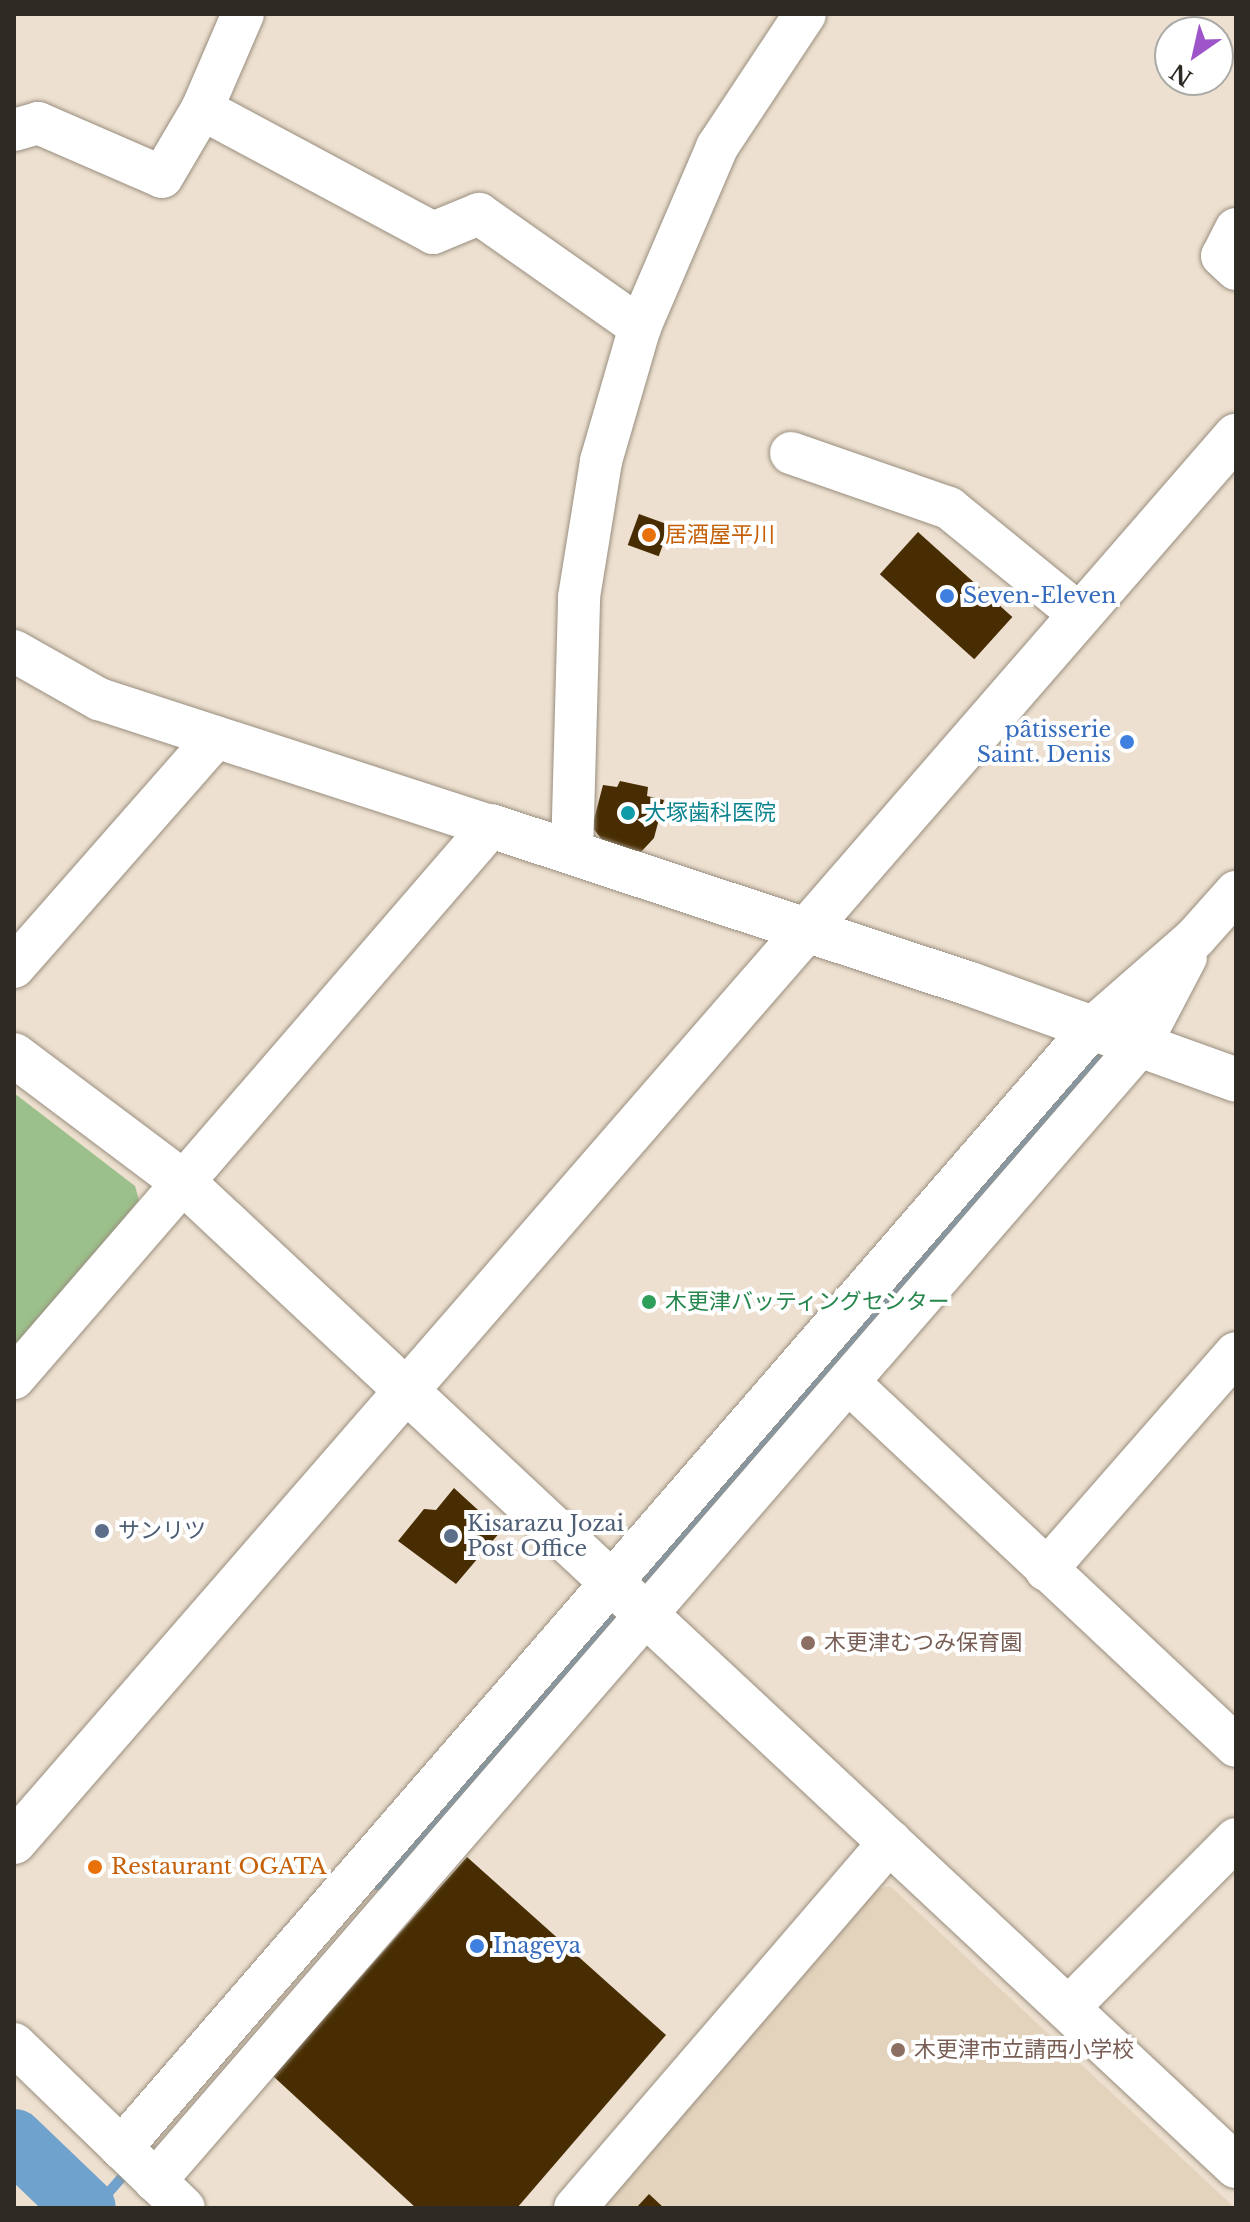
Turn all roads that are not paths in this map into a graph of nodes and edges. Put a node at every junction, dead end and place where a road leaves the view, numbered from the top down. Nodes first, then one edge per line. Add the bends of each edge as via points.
1 (243, 14) edge
2 (805, 14) edge
3 (202, 109) junction
4 (14, 130) edge
5 (1236, 229) edge
6 (1236, 269) edge
7 (640, 327) junction
8 (1236, 436) edge
9 (791, 453) dead end
10 (1080, 615) junction
11 (14, 651) edge
12 (216, 737) junction
13 (491, 826) junction
14 (572, 853) junction
15 (1236, 892) edge
16 (806, 930) junction
17 (1195, 938) junction
18 (14, 967) edge
19 (1092, 1028) junction
20 (1140, 1045) junction
21 (14, 1055) edge
22 (1236, 1080) edge
23 (182, 1181) junction
24 (1236, 1353) edge
25 (14, 1378) edge
26 (848, 1382) junction
27 (408, 1389) junction
28 (1046, 1570) junction
29 (631, 1598) junction
30 (1236, 1746) edge
31 (1236, 1839) edge
32 (891, 1841) junction
33 (14, 1842) edge
34 (1068, 2008) junction
35 (14, 2044) edge
36 (1236, 2166) edge
37 (147, 2173) edge
38 (575, 2208) edge

1 - 3 street
2 - 7 street via 717,147
3 - 4 street via 162,177 38,123
3 - 7 street via 433,233 479,214
5 - 6 street via 1222,256
7 - 14 street via 601,461 579,597
8 - 10 street
9 - 10 street via 949,508
10 - 16 street
11 - 12 street via 99,699
12 - 13 street
12 - 18 street
13 - 14 street
13 - 23 street
14 - 16 street
15 - 17 street
16 - 19 street
16 - 27 street
17 - 19 street
17 - 20 street
19 - 20 street
19 - 29 street
20 - 22 street
20 - 26 street
21 - 23 street
23 - 25 street
23 - 27 street
24 - 28 street
26 - 28 street
26 - 29 street
27 - 29 street
27 - 33 street
28 - 30 street
29 - 32 street
29 - 37 street
31 - 34 street
32 - 34 street
32 - 38 street
34 - 36 street
35 - 37 street

